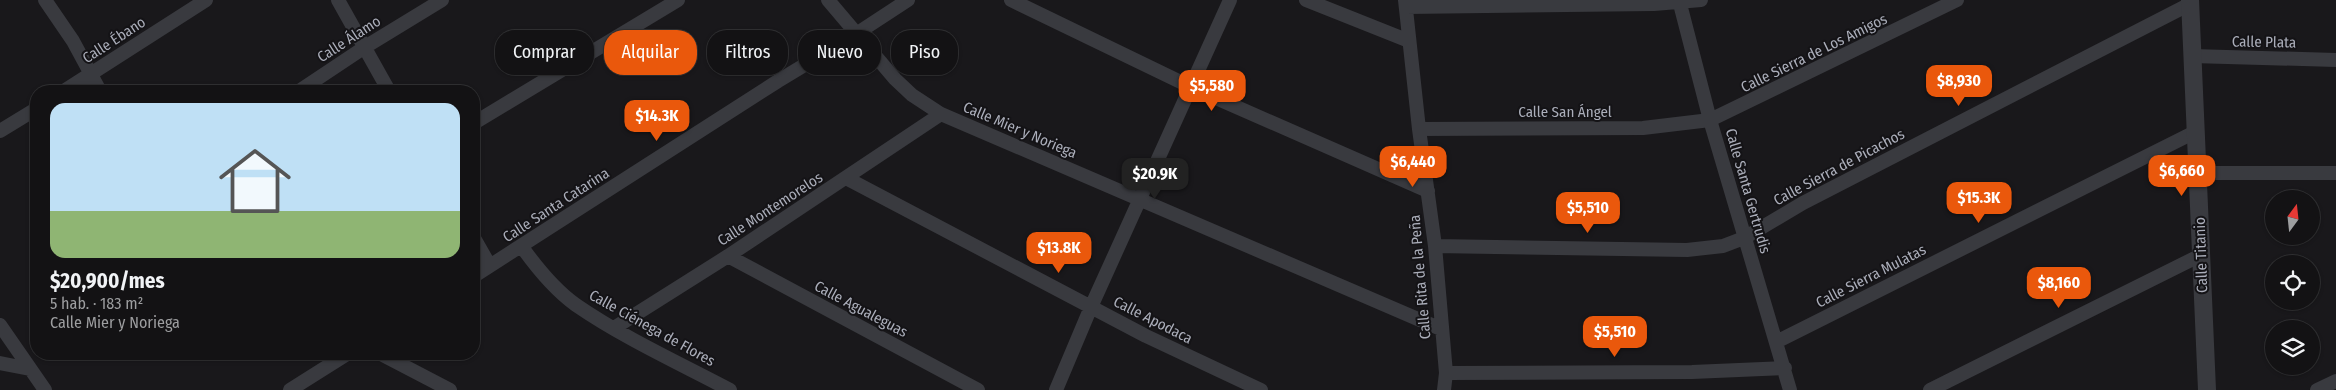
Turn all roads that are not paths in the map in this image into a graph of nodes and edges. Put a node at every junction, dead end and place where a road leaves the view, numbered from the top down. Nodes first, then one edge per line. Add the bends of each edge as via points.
1 (45, 0) edge
2 (204, 0) edge
3 (338, 0) edge
4 (442, 0) edge
5 (678, 0) edge
6 (828, 0) edge
7 (908, 0) edge
8 (1011, 0) edge
9 (1230, 0) edge
10 (1306, 0) edge
11 (1702, 0) edge
12 (1958, 0) edge
13 (1679, 2) edge
14 (2190, 2) edge
15 (1405, 4) edge
16 (853, 30) edge
17 (862, 30) edge
18 (1409, 41) junction
19 (365, 47) junction
20 (2192, 56) junction
21 (2336, 60) edge
22 (881, 63) edge
23 (798, 69) edge
24 (91, 74) junction
25 (74, 85) edge
26 (97, 85) edge
27 (308, 85) edge
28 (386, 85) edge
29 (1190, 86) junction
30 (30, 113) edge
31 (941, 114) junction
32 (480, 119) edge
33 (1710, 120) junction
34 (1419, 129) junction
35 (0, 131) edge
36 (2195, 132) junction
37 (2197, 173) junction
38 (2336, 173) edge
39 (846, 178) junction
40 (1428, 191) junction
41 (1140, 198) junction
42 (1744, 238) junction
43 (1435, 246) junction
44 (522, 247) junction
45 (480, 248) edge
46 (2201, 255) junction
47 (728, 256) junction
48 (490, 266) junction
49 (480, 272) edge
50 (1090, 307) junction
51 (0, 325) edge
52 (614, 328) junction
53 (1441, 329) junction
54 (1776, 342) junction
55 (338, 360) edge
56 (392, 360) edge
57 (0, 363) edge
58 (1784, 368) junction
59 (30, 369) junction
60 (1446, 373) junction
61 (2208, 389) edge
62 (45, 390) edge
63 (290, 390) edge
64 (450, 390) edge
65 (730, 390) edge
66 (978, 390) edge
67 (1056, 390) edge
68 (1261, 390) edge
69 (1444, 390) edge
70 (1790, 390) edge
71 (1930, 390) edge

1 - 24 street
2 - 24 street, Calle Ébano
3 - 19 street
4 - 19 street, Calle Álamo
5 - 32 street
6 - 16 street, Calle Mier y Noriega
7 - 17 street, Calle Santa Catarina
8 - 29 street
9 - 29 street
10 - 18 street
11 - 13 street
12 - 33 street, Calle Sierra de Los Amigos
13 - 15 street
13 - 33 street, Calle Santa Gertrudis
14 - 20 street, Calle Titanio
14 - 42 street, Calle Sierra de Picachos via 1803,203
15 - 18 street, Calle Rita de la Peña
18 - 34 street, Calle Rita de la Peña
19 - 27 street, Calle Álamo
19 - 28 street
20 - 21 street, Calle Plata
20 - 36 street, Calle Titanio
22 - 31 street, Calle Mier y Noriega via 912,95
23 - 44 street, Calle Santa Catarina
24 - 25 street, Calle Ébano
24 - 26 street
29 - 40 street
29 - 41 street
30 - 35 street
31 - 39 street, Calle Montemorelos
31 - 41 street, Calle Mier y Noriega
33 - 34 street, Calle San Ángel via 1643,128
33 - 42 street, Calle Santa Gertrudis
34 - 40 street, Calle Rita de la Peña
36 - 37 street, Calle Titanio
36 - 54 street, Calle Sierra Mulatas
37 - 38 street
37 - 46 street, Calle Titanio
39 - 47 street, Calle Montemorelos
39 - 50 street, Calle Apodaca
40 - 43 street, Calle Rita de la Peña
41 - 50 street
41 - 53 street, Calle Mier y Noriega
42 - 43 street, Calle Sierra de Picachos via 1723,246 1687,250
42 - 54 street, Calle Santa Gertrudis
43 - 53 street, Calle Rita de la Peña
44 - 48 street, Calle Santa Catarina
44 - 52 street, Calle Ciénega de Flores via 535,266 569,298
45 - 48 street
46 - 61 street, Calle Titanio
46 - 71 street
47 - 52 street, Calle Montemorelos
47 - 66 street, Calle Agualeguas
48 - 49 street, Calle Santa Catarina
50 - 67 street
50 - 68 street, Calle Apodaca
51 - 59 street
52 - 65 street, Calle Ciénega de Flores
53 - 60 street, Calle Rita de la Peña
54 - 58 street, Calle Santa Gertrudis
55 - 63 street
56 - 64 street
57 - 59 street
58 - 60 street via 1692,372
58 - 70 street, Calle Santa Gertrudis
59 - 62 street
60 - 69 street, Calle Rita de la Peña

